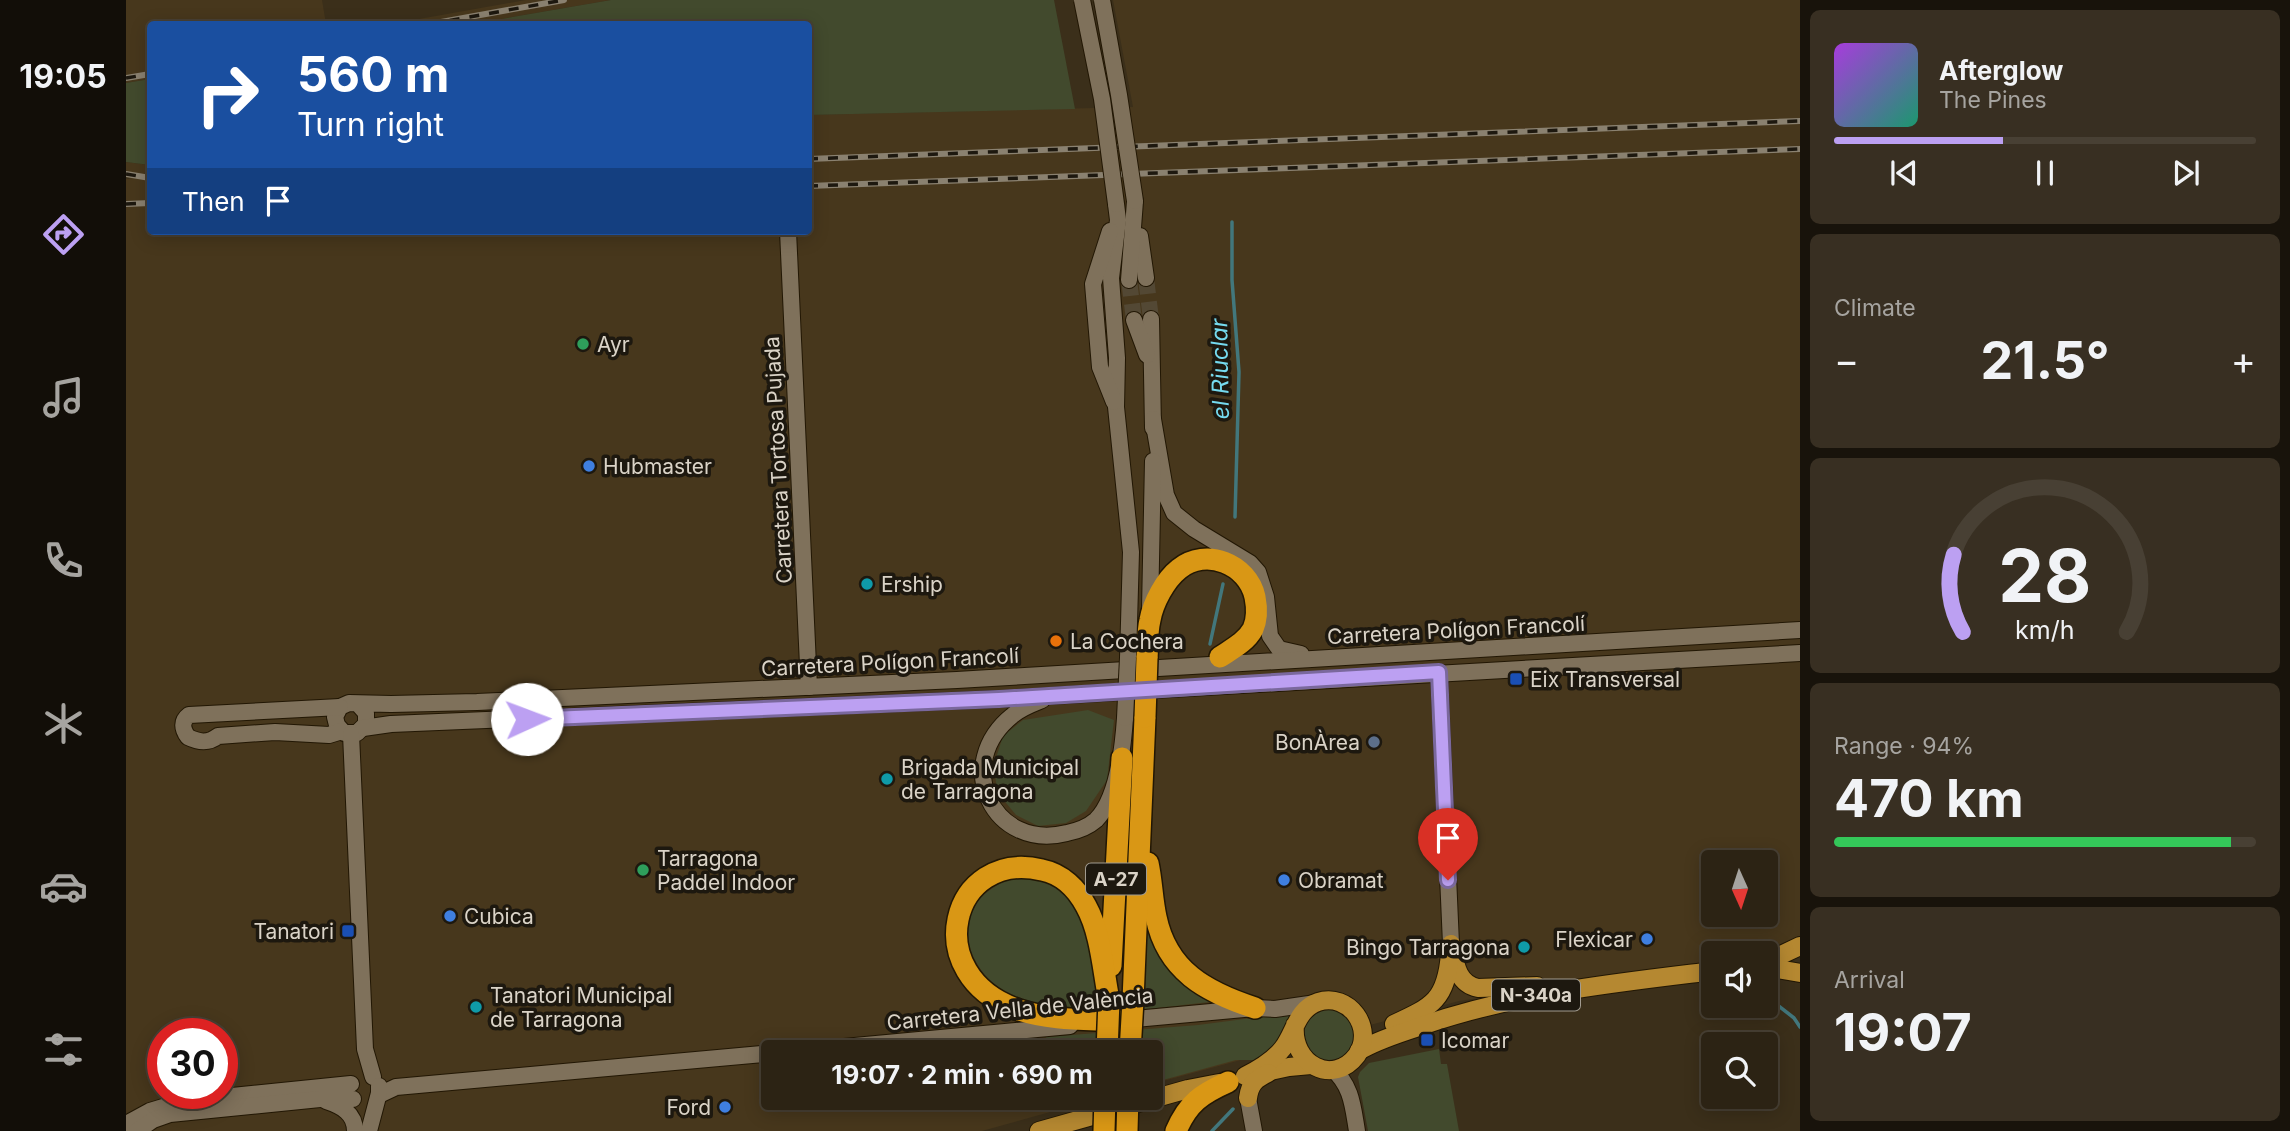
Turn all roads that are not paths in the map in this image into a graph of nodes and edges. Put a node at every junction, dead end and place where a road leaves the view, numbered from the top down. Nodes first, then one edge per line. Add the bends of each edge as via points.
1 (1082, 0) edge
2 (1102, 0) edge
3 (1135, 201) junction
4 (788, 235) edge
5 (1146, 278) tunnel mouth
6 (1129, 280) tunnel mouth
7 (1151, 318) tunnel mouth
8 (1134, 320) tunnel mouth
9 (1153, 370) junction
10 (1153, 419) junction
11 (1150, 619) junction
12 (1800, 630) edge
13 (1279, 649) junction
14 (1800, 653) edge
15 (1220, 657) junction
16 (1137, 658) junction
17 (1332, 658) junction
18 (1177, 668) junction
19 (1439, 672) junction
20 (809, 687) junction
21 (1049, 696) junction
22 (358, 704) junction
23 (340, 706) junction
24 (1135, 717) junction
25 (352, 731) junction
26 (1122, 758) junction
27 (1140, 823) junction
28 (1451, 944) junction
29 (1800, 946) edge
30 (1778, 958) edge
31 (1800, 962) edge
32 (1778, 964) edge
33 (1778, 968) edge
34 (1701, 972) edge
35 (1800, 973) edge
36 (1596, 985) junction
37 (1109, 1000) junction
38 (1316, 1003) junction
39 (1255, 1008) junction
40 (1451, 1016) junction
41 (1360, 1020) junction
42 (1120, 1021) junction
43 (1394, 1024) junction
44 (1295, 1025) junction
45 (920, 1040) edge
46 (1107, 1040) edge
47 (1131, 1040) edge
48 (1359, 1051) junction
49 (761, 1054) edge
50 (1311, 1065) junction
51 (1332, 1069) junction
52 (1273, 1071) junction
53 (1236, 1079) junction
54 (366, 1089) junction
55 (1248, 1098) joint
56 (320, 1100) junction
57 (1105, 1110) edge
58 (1128, 1110) edge
59 (126, 1124) edge
60 (137, 1131) edge
61 (357, 1131) edge
62 (369, 1131) edge
63 (1040, 1131) edge
64 (1104, 1131) edge
65 (1127, 1131) edge
66 (1176, 1131) edge
67 (1254, 1131) edge
68 (1357, 1131) edge

1 - 16 street, A-27, bridge via 1116,204 1093,284 1100,368 1116,407
2 - 3 street, bridge
3 - 5 street
3 - 6 street
4 - 20 street, Carretera Tortosa Pujada
7 - 9 street, A-27
8 - 9 street, A-27
9 - 10 street, A-27
10 - 11 street, A-27
10 - 13 street via 1166,495 1174,513 1258,572 1270,636
11 - 15 highway via 1167,582 1180,568 1199,560 1227,563 1248,579 1257,605 1248,636
11 - 16 highway, A-27
12 - 17 street, Carretera Polígon Francolí
13 - 15 street via 1272,654
13 - 17 street
14 - 19 street, Carretera Polígon Francolí
15 - 18 street
16 - 24 highway, A-27, bridge
17 - 18 street, Carretera Polígon Francolí
18 - 20 street, Carretera Polígon Francolí
19 - 21 street, Carretera Polígon Francolí
19 - 28 street
20 - 22 street, Carretera Polígon Francolí
21 - 25 street, Carretera Polígon Francolí via 391,724
21 - 26 street via 1015,713 985,750 982,765 987,795 1004,819 1020,831 1039,836 1078,831 1096,820 1108,803
22 - 23 street
22 - 25 street via 367,715
23 - 25 street via 337,725
23 - 25 street, Carretera Polígon Francolí via 188,715 183,726 188,737 203,742 218,736
24 - 26 street, A-27
24 - 27 highway, A-27
25 - 54 street
26 - 37 highway, A-27
27 - 39 highway via 1158,927 1171,954 1201,986
27 - 47 highway, A-27, bridge
28 - 36 main road via 1462,980 1469,986
28 - 43 main road via 1445,986 1436,999
29 - 30 main road
31 - 32 main road
33 - 35 main road
34 - 36 main road, N-340a
36 - 40 main road, N-340a
37 - 42 highway via 1092,920 1065,880 1041,869 1012,868 994,874 967,897 956,928 956,945 961,962 978,986 1004,1004 1036,1014
37 - 46 highway, A-27, bridge
38 - 39 street, Carretera Vella de València
38 - 41 main road, N-340a via 1343,1003
38 - 44 main road
39 - 42 street, Carretera Vella de València
40 - 43 main road, N-340a
40 - 48 main road, N-340a
41 - 43 main road, N-340a
41 - 48 main road via 1363,1041
42 - 45 street, Carretera Vella de València
44 - 50 main road via 1297,1048
44 - 53 main road via 1281,1050 1263,1067
48 - 51 main road, N-340a via 1343,1066
49 - 54 street
50 - 51 main road
50 - 52 main road
51 - 68 street via 1348,1087
52 - 53 main road
52 - 55 main road via 1255,1079
53 - 63 main road
53 - 66 highway via 1193,1102
54 - 56 street
54 - 59 street via 183,1101
54 - 61 street
54 - 62 street
55 - 67 street
56 - 60 street via 170,1114
56 - 61 street via 350,1114
57 - 64 highway, bridge
58 - 65 highway, bridge

